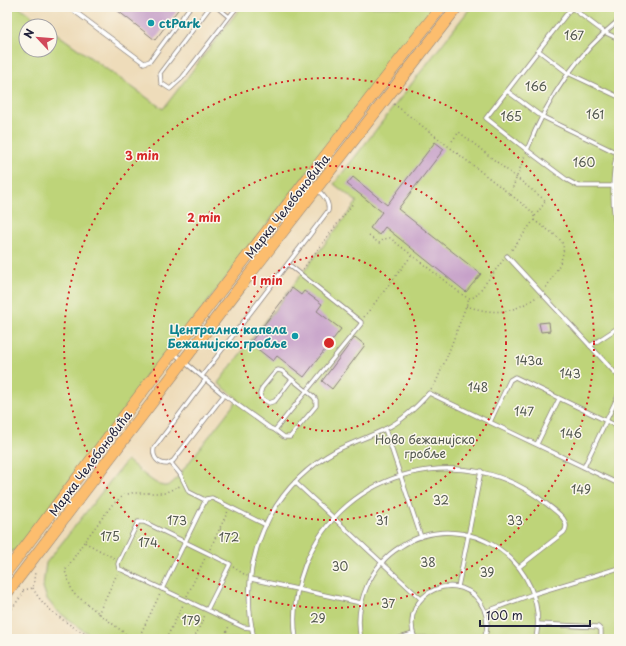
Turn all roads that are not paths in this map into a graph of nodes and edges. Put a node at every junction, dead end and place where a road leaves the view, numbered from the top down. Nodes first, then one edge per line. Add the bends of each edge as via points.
1 (69, 7) edge
2 (190, 7) edge
3 (210, 7) edge
4 (217, 7) edge
5 (237, 7) edge
6 (442, 7) edge
7 (457, 7) edge
8 (572, 7) edge
9 (229, 17) junction
10 (619, 20) edge
11 (604, 32) junction
12 (619, 39) edge
13 (539, 51) junction
14 (568, 73) junction
15 (507, 90) junction
16 (619, 97) edge
17 (541, 116) junction
18 (619, 143) edge
19 (527, 150) junction
20 (617, 153) junction
21 (306, 181) junction
22 (613, 186) junction
23 (316, 189) junction
24 (619, 240) edge
25 (507, 256) road end
26 (288, 264) junction
27 (619, 327) edge
28 (590, 346) junction
29 (173, 353) junction
30 (183, 361) junction
31 (202, 376) junction
32 (619, 377) edge
33 (206, 379) junction
34 (292, 379) junction
35 (307, 392) junction
36 (619, 394) edge
37 (224, 395) junction
38 (559, 399) junction
39 (606, 421) junction
40 (490, 422) junction
41 (619, 427) edge
42 (385, 429) junction
43 (275, 430) junction
44 (537, 444) junction
45 (171, 463) junction
46 (584, 467) junction
47 (481, 471) junction
48 (400, 476) junction
49 (295, 482) junction
50 (619, 484) edge
51 (205, 500) junction
52 (334, 518) junction
53 (266, 524) junction
54 (468, 534) junction
55 (421, 536) junction
56 (185, 542) junction
57 (21, 552) junction
58 (7, 561) edge
59 (382, 562) junction
60 (520, 567) junction
61 (619, 568) edge
62 (7, 571) edge
63 (251, 579) junction
64 (458, 587) junction
65 (162, 589) junction
66 (297, 589) junction
67 (7, 593) edge
68 (533, 594) junction
69 (421, 599) junction
70 (361, 603) junction
71 (207, 610) junction
72 (485, 612) junction
73 (538, 624) junction
74 (252, 628) junction
75 (413, 634) junction
76 (254, 639) edge
77 (296, 639) edge
78 (361, 639) edge
79 (397, 639) edge
80 (414, 639) edge
81 (484, 639) edge
82 (536, 639) edge
83 (601, 639) edge

1 - 2 lane via 144,63 150,61
3 - 9 lane via 160,73 161,84 170,90
4 - 9 lane
5 - 9 lane
6 - 21 main road, Марка Челебоновића
7 - 23 main road, Марка Челебоновића
8 - 11 lane
8 - 13 lane
10 - 11 lane
11 - 12 lane
11 - 14 lane
13 - 14 lane
13 - 15 lane
14 - 16 lane
14 - 17 lane
15 - 17 lane
15 - 19 lane via 486,118
17 - 19 lane
17 - 20 lane
18 - 20 lane
19 - 22 lane via 578,186
20 - 22 lane
21 - 23 lane
21 - 29 main road, Марка Челебоновића
22 - 24 lane
23 - 26 lane via 327,201 328,211
23 - 30 main road, Марка Челебоновића
25 - 28 lane
26 - 31 lane
26 - 35 lane via 361,322
27 - 28 lane
28 - 32 lane
29 - 30 lane
29 - 57 main road, Марка Челебоновића
30 - 31 lane
30 - 67 main road, Марка Челебоновића
31 - 33 lane
33 - 37 lane
33 - 45 lane via 154,448 154,455 158,461 164,464
34 - 34 lane via 275,401 269,403 261,398 260,391 276,371 282,371
34 - 35 lane
35 - 43 lane
35 - 43 lane via 316,400 316,406 294,434 287,438
36 - 39 lane
37 - 43 lane
37 - 45 lane
38 - 39 lane
38 - 40 lane via 513,378
38 - 44 lane
39 - 41 lane
39 - 46 lane
40 - 42 lane via 428,393 405,417
40 - 44 lane
42 - 48 lane
42 - 49 lane via 337,451 307,470
44 - 46 lane
45 - 51 lane via 189,492
46 - 50 lane
47 - 48 lane via 434,469
47 - 54 lane
47 - 60 lane via 530,492 566,522 567,528 564,532
48 - 52 lane via 367,490
48 - 55 lane
49 - 52 lane
49 - 53 lane
51 - 53 lane via 209,498
51 - 56 lane
52 - 59 lane
52 - 66 lane via 312,548
53 - 63 lane via 254,558
54 - 55 lane via 452,532
54 - 60 lane via 497,546
54 - 64 lane
55 - 59 lane via 400,547
56 - 65 lane
56 - 65 lane via 144,522 136,525 119,561 119,569
56 - 71 lane via 230,564
57 - 58 main road
57 - 62 main road, Марка Челебоновића
59 - 69 lane
59 - 70 lane via 369,581
60 - 68 lane
61 - 68 lane
63 - 66 lane
63 - 74 lane via 249,594
64 - 69 lane via 442,587
64 - 72 lane via 478,598
65 - 71 lane
66 - 70 lane
66 - 77 lane via 294,618
68 - 72 lane
68 - 73 lane
69 - 75 lane via 412,619
70 - 78 lane
71 - 74 lane via 231,622
72 - 81 lane via 487,624
73 - 82 lane
73 - 83 lane via 598,627 601,630
74 - 76 lane
75 - 79 lane
75 - 80 lane

